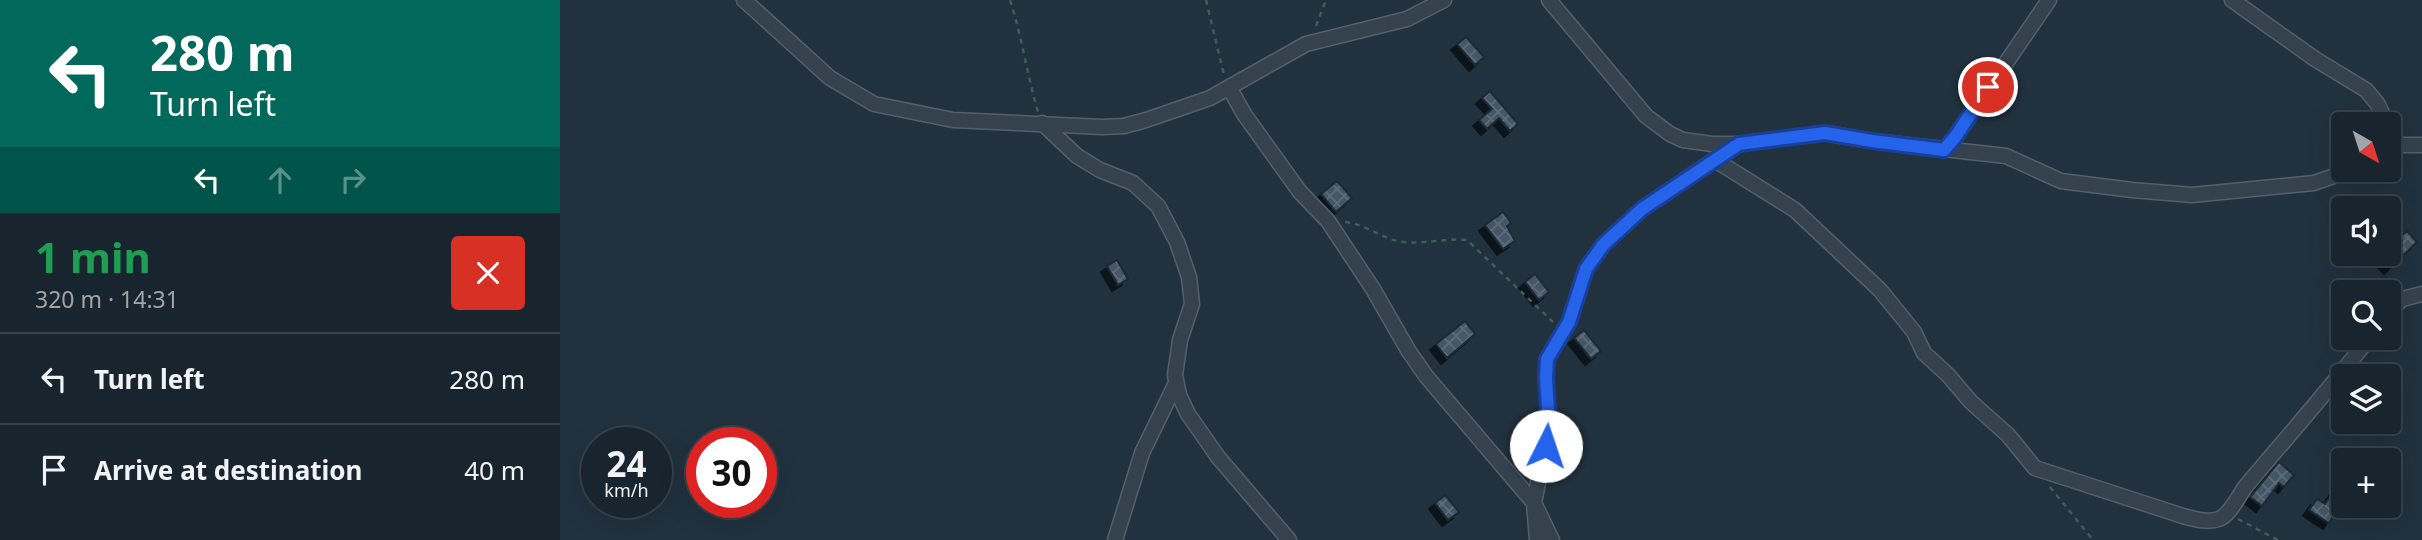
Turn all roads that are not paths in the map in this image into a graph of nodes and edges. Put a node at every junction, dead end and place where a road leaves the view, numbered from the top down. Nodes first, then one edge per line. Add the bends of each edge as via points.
1 (744, 0) edge
2 (1444, 0) edge
3 (1549, 0) edge
4 (2049, 0) edge
5 (2232, 0) edge
6 (1230, 89) junction
7 (2381, 112) edge
8 (1042, 123) junction
9 (1739, 144) junction
10 (2422, 145) edge
11 (2401, 147) edge
12 (1944, 150) junction
13 (1715, 160) junction
14 (2331, 177) edge
15 (2422, 294) edge
16 (2401, 300) edge
17 (2359, 350) edge
18 (1176, 383) junction
19 (1534, 503) junction
20 (1115, 540) edge
21 (1289, 540) edge
22 (1537, 540) edge
23 (1552, 540) edge

1 - 8 street via 830,78 874,104 953,120
2 - 6 street via 1407,19 1306,44
3 - 9 street via 1659,128 1683,140
4 - 12 street
5 - 7 street via 2366,90
6 - 8 street via 1124,126
6 - 19 street via 1300,192 1328,221 1426,376
8 - 18 street via 1087,163 1133,183 1158,206 1177,242 1192,304 1180,340
9 - 12 street via 1825,133
9 - 13 street
10 - 11 street
12 - 14 street via 2006,156 2061,181 2192,195 2314,183
13 - 17 street via 1794,210 1880,290 1914,332 1924,353 2035,468 2191,518 2221,518
13 - 19 street via 1642,209 1603,245 1586,269 1569,322 1547,359 1549,426
15 - 16 street
18 - 20 street via 1142,453
18 - 21 street via 1178,395 1203,435
19 - 22 street
19 - 23 street

